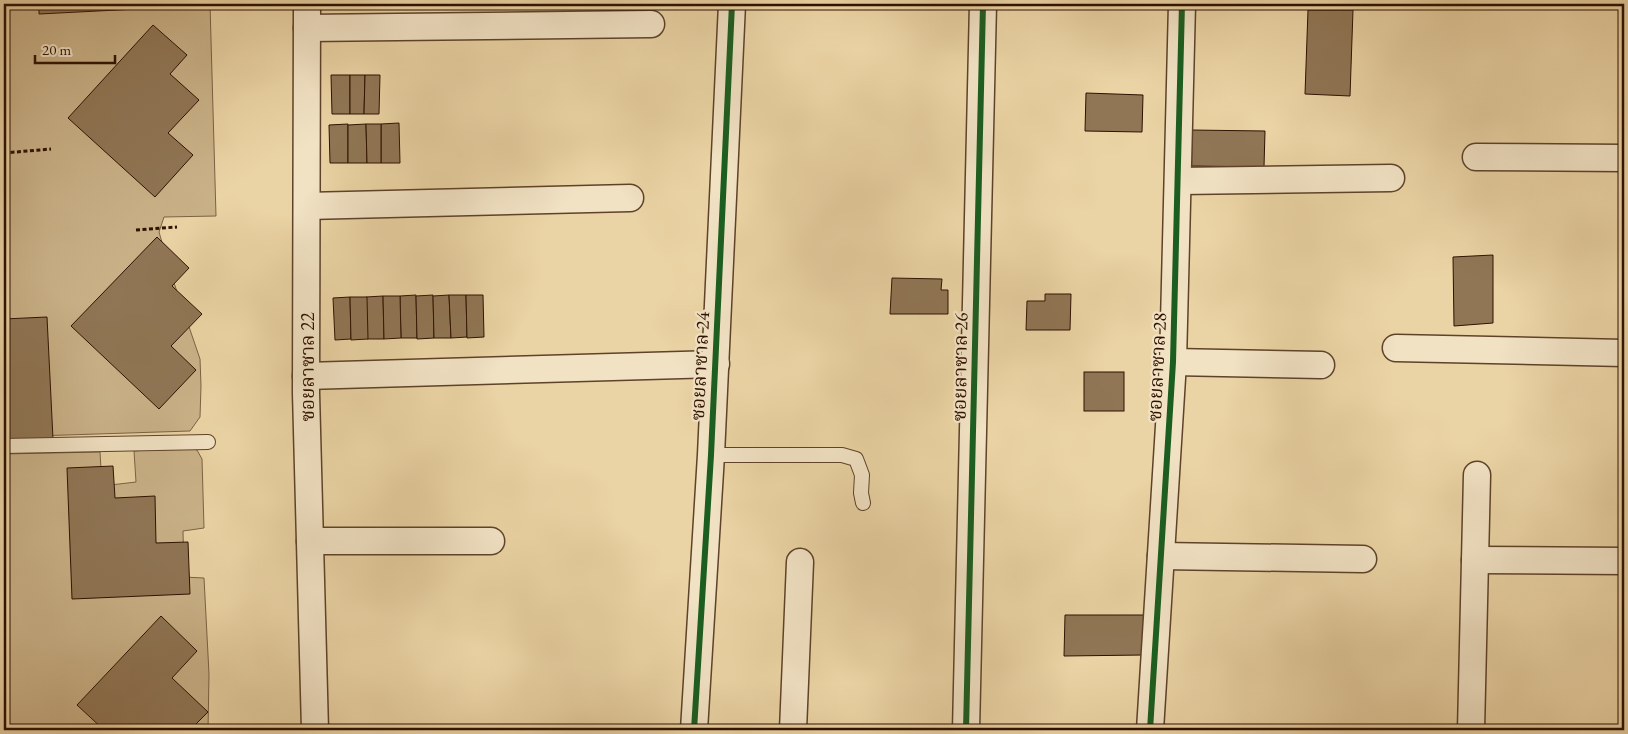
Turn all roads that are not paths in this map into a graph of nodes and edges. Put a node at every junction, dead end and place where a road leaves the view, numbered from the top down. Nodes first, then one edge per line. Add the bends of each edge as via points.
1 (732, 4) edge
2 (983, 4) edge
3 (1182, 4) edge
4 (307, 16) edge
5 (650, 24) dead end
6 (1476, 157) dead end
7 (1624, 158) edge
8 (1391, 178) dead end
9 (1179, 181) junction
10 (630, 198) dead end
11 (307, 206) junction
12 (1396, 348) dead end
13 (1624, 353) edge
14 (1173, 362) junction
15 (716, 364) junction
16 (1321, 365) dead end
17 (306, 376) junction
18 (208, 442) dead end
19 (4, 446) edge
20 (711, 455) junction
21 (1477, 475) dead end
22 (863, 503) dead end
23 (310, 541) junction
24 (491, 541) dead end
25 (1161, 556) junction
26 (1363, 559) dead end
27 (1475, 560) junction
28 (1624, 561) edge
29 (800, 562) dead end
30 (315, 730) edge
31 (694, 730) edge
32 (793, 730) edge
33 (966, 730) edge
34 (1150, 730) edge
35 (1471, 730) edge

1 - 15 street, ซอยลาซาล 24
2 - 33 street, ซอยลาซาล 26
3 - 9 street, ซอยลาซาล 28
4 - 5 street
4 - 11 street, ซอยลาซาล 22
6 - 7 street
8 - 9 street
9 - 14 street, ซอยลาซาล 28
10 - 11 street
11 - 17 street, ซอยลาซาล 22
12 - 13 street
14 - 16 street
14 - 25 street, ซอยลาซาล 28
15 - 17 street
15 - 20 street, ซอยลาซาล 24
17 - 23 street, ซอยลาซาล 22
18 - 19 lane
20 - 22 lane via 842,455 856,459 862,475
20 - 31 street, ซอยลาซาล 24
21 - 27 street
23 - 24 street
23 - 30 street, ซอยลาซาล 22
25 - 26 street
25 - 34 street, ซอยลาซาล 28
27 - 28 street
27 - 35 street
29 - 32 street

